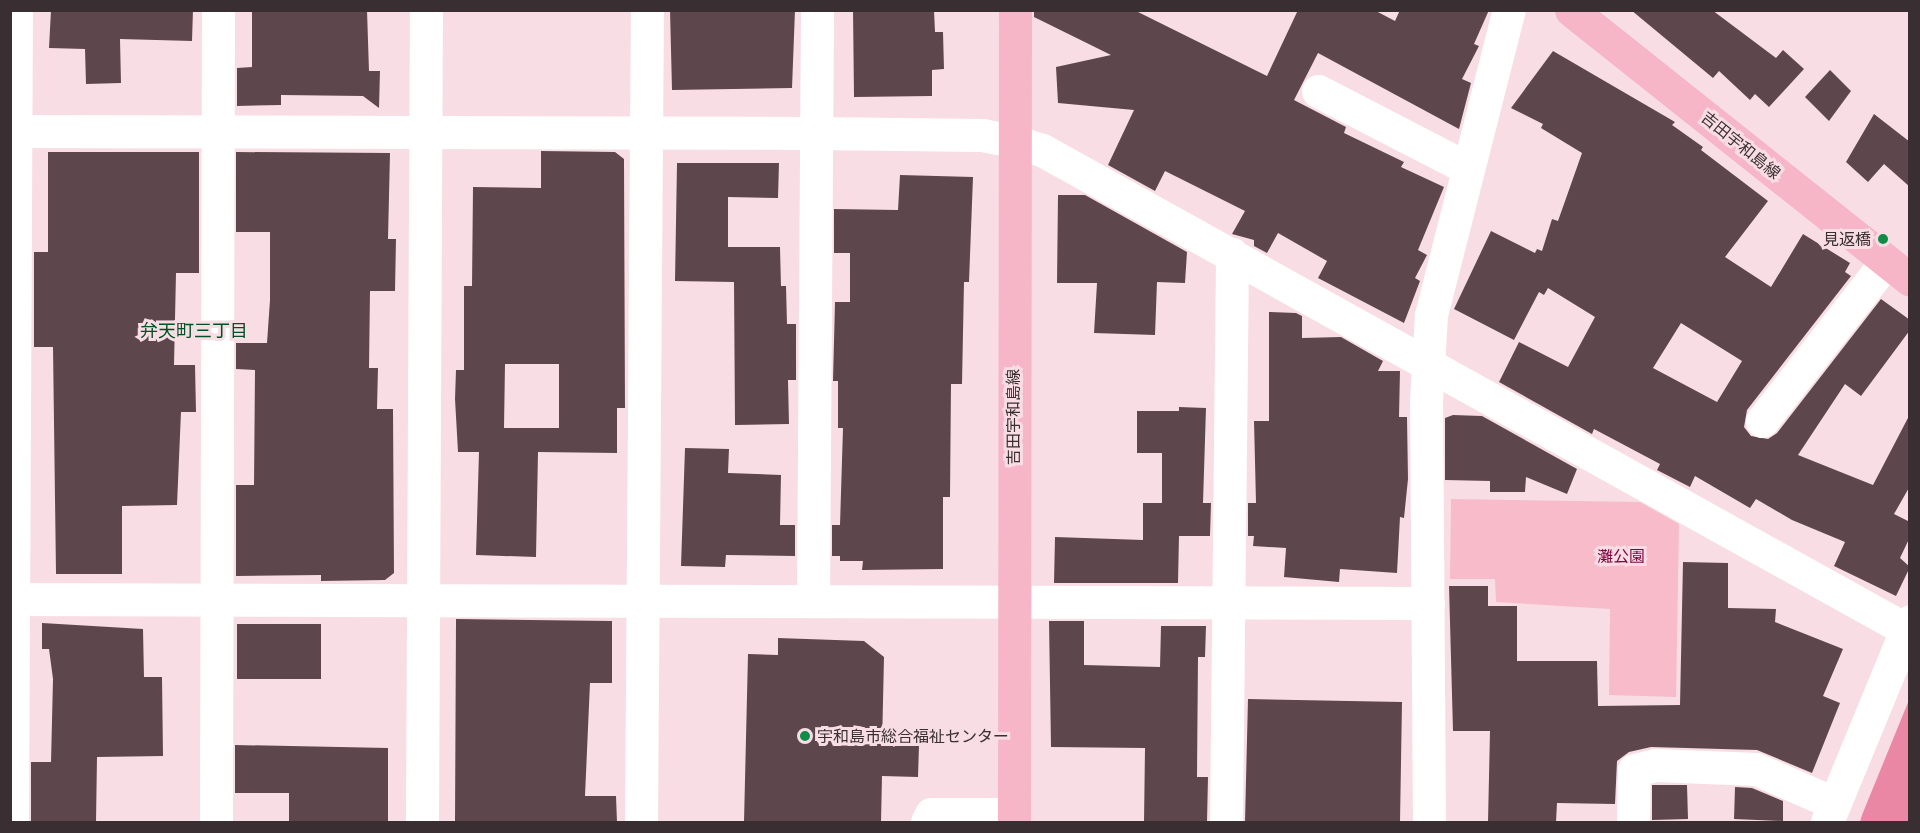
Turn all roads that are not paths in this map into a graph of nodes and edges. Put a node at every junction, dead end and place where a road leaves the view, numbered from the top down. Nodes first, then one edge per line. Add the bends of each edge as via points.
1 (16, 10) edge
2 (218, 10) edge
3 (426, 10) edge
4 (647, 10) edge
5 (818, 10) edge
6 (1015, 10) edge
7 (1509, 10) edge
8 (1571, 10) edge
9 (1318, 91) dead end
10 (217, 130) junction
11 (13, 131) edge
12 (425, 132) junction
13 (646, 132) junction
14 (816, 133) junction
15 (1014, 141) junction
16 (1467, 168) junction
17 (1232, 254) junction
18 (1898, 271) edge
19 (1427, 362) junction
20 (1762, 421) dead end
21 (11, 599) edge
22 (424, 599) junction
23 (813, 599) junction
24 (215, 600) junction
25 (643, 601) junction
26 (1012, 601) junction
27 (1228, 602) junction
28 (1428, 603) junction
29 (1907, 625) edge
30 (1831, 813) edge
31 (1014, 818) edge
32 (12, 822) edge
33 (216, 822) edge
34 (422, 822) edge
35 (640, 822) edge
36 (927, 822) edge
37 (1226, 822) edge
38 (1429, 822) edge
39 (1633, 822) edge

1 - 11 street
2 - 10 street
3 - 12 street
4 - 13 street
5 - 14 street
6 - 15 main road, 吉田宇和島線
7 - 16 street
8 - 18 main road, 吉田宇和島線
9 - 16 street
10 - 11 street
10 - 12 street
10 - 24 street
11 - 21 street
12 - 13 street
12 - 22 street
13 - 14 street
13 - 25 street
14 - 15 street via 982,135
14 - 23 street
15 - 17 street via 1042,150
15 - 26 main road, 吉田宇和島線
16 - 19 street via 1431,315
17 - 19 street
17 - 27 street
18 - 20 street
19 - 28 street
19 - 29 street
21 - 24 street
21 - 32 street
22 - 24 street
22 - 25 street
22 - 34 street
23 - 25 street
23 - 26 street
24 - 33 street
25 - 35 street
26 - 27 street
26 - 31 main road, 吉田宇和島線
27 - 28 street
27 - 37 street
28 - 38 street
29 - 30 street
30 - 39 street via 1756,769 1656,765 1634,770
31 - 36 street via 931,814

